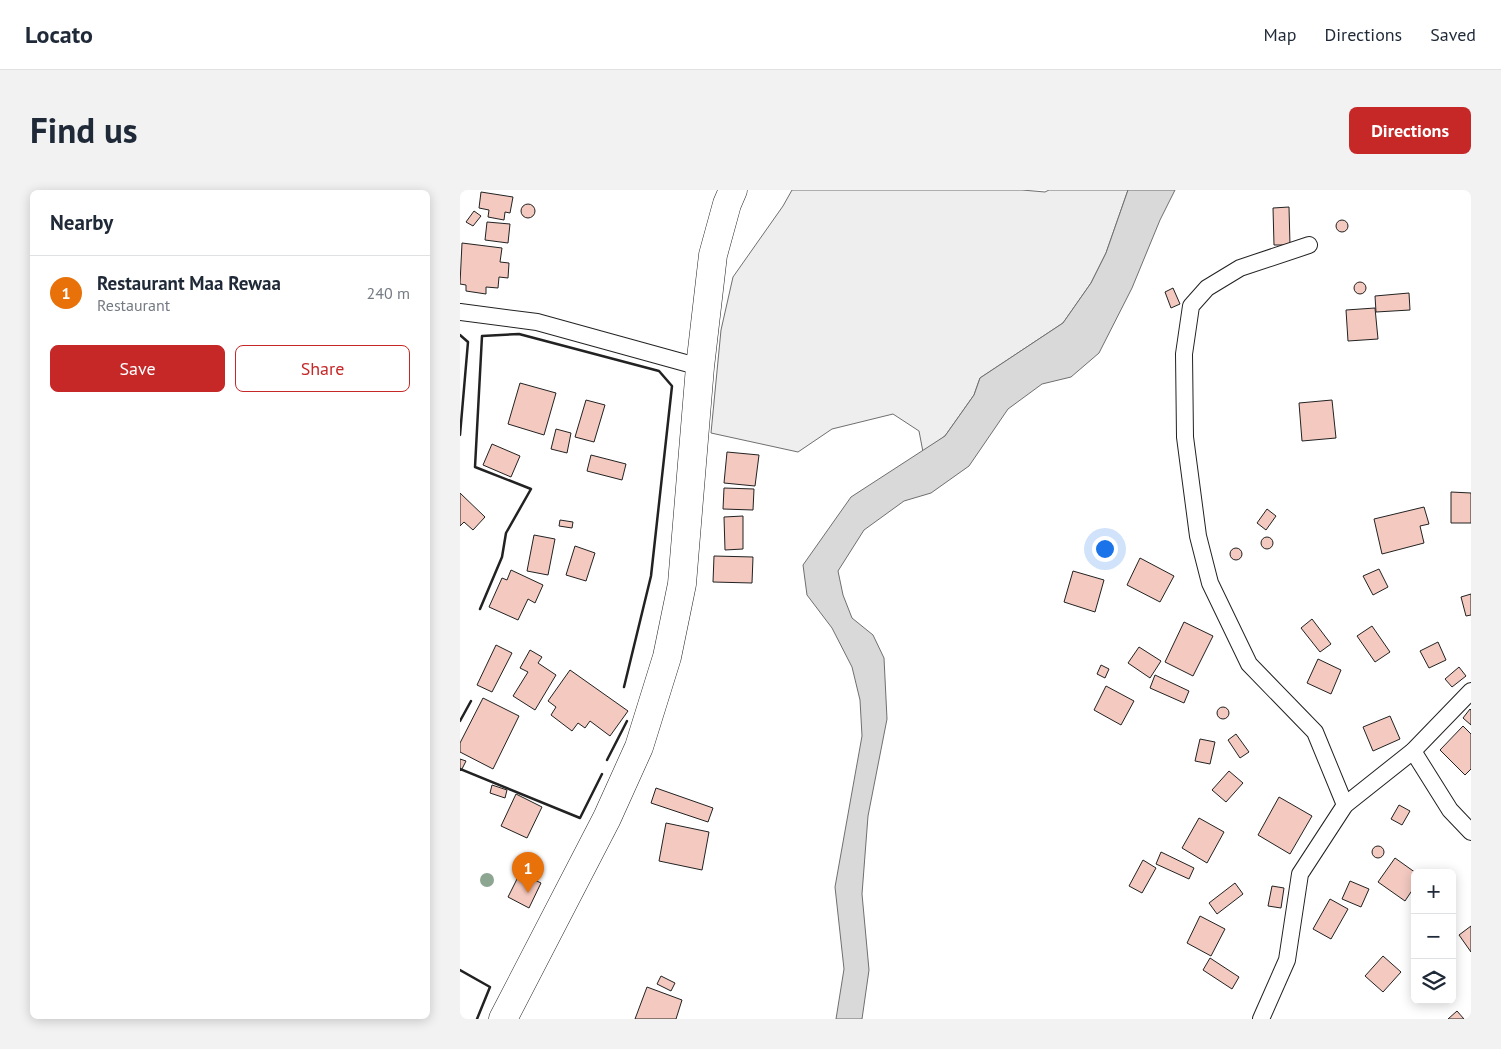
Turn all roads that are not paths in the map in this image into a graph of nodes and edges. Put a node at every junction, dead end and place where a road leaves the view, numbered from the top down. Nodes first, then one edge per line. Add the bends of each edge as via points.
1 (733, 190) edge
2 (1309, 245) dead end
3 (460, 312) edge
4 (700, 367) junction
5 (1471, 691) edge
6 (1414, 751) junction
7 (1345, 805) junction
8 (1471, 832) edge
9 (503, 1019) edge
10 (1261, 1019) edge

1 - 4 highway via 713,255
2 - 7 street via 1240,268 1206,288 1191,306 1184,354 1185,437 1198,536 1210,583 1249,664 1315,732
3 - 4 street via 537,322
4 - 9 highway via 682,584 667,657 639,747 607,818
5 - 6 street
6 - 7 street
6 - 8 street via 1450,810
7 - 10 street via 1300,874 1288,960

